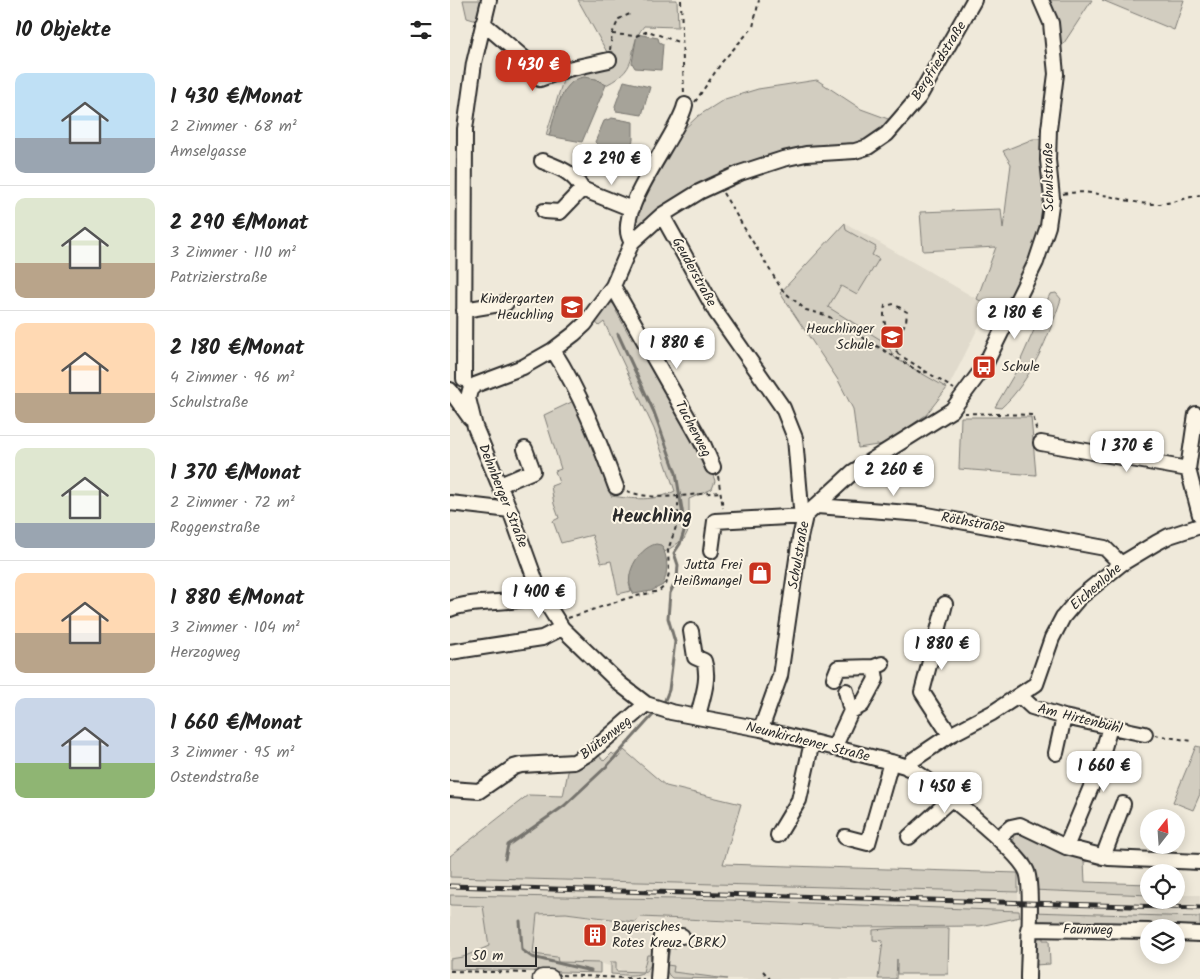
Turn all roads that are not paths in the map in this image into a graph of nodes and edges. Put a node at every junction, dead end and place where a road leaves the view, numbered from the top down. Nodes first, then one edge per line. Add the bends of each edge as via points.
1 (489, 0) edge
2 (974, 0) edge
3 (1040, 0) edge
4 (483, 23) junction
5 (609, 60) road end
6 (684, 111) road end
7 (542, 161) dead end
8 (582, 190) junction
9 (632, 208) junction
10 (544, 211) dead end
11 (662, 215) junction
12 (632, 242) junction
13 (613, 286) junction
14 (506, 303) dead end
15 (464, 310) junction
16 (553, 350) junction
17 (469, 382) junction
18 (450, 386) edge
19 (450, 390) edge
20 (1196, 414) dead end
21 (476, 427) junction
22 (1041, 443) road end
23 (525, 449) dead end
24 (713, 467) road end
25 (1188, 469) junction
26 (500, 485) junction
27 (616, 487) road end
28 (450, 503) edge
29 (817, 506) junction
30 (510, 510) junction
31 (1200, 515) edge
32 (805, 516) junction
33 (1200, 526) edge
34 (711, 551) dead end
35 (1122, 564) junction
36 (540, 593) junction
37 (946, 604) dead end
38 (450, 609) edge
39 (560, 625) junction
40 (691, 631) dead end
41 (450, 652) edge
42 (834, 678) dead end
43 (846, 691) dead end
44 (1020, 696) junction
45 (646, 704) junction
46 (851, 711) junction
47 (698, 716) junction
48 (1064, 717) junction
49 (1110, 728) junction
50 (761, 730) junction
51 (1145, 734) road end
52 (950, 735) junction
53 (812, 742) junction
54 (834, 748) junction
55 (1056, 753) dead end
56 (891, 762) junction
57 (908, 768) junction
58 (450, 789) edge
59 (951, 800) junction
60 (1123, 804) dead end
61 (778, 835) dead end
62 (845, 837) dead end
63 (909, 837) dead end
64 (998, 838) junction
65 (1066, 847) junction
66 (1103, 857) junction
67 (1200, 862) edge
68 (1028, 929) junction
69 (1140, 931) edge
70 (1185, 933) edge
71 (1200, 934) edge
72 (682, 936) dead end
73 (542, 979) edge
74 (550, 979) edge
75 (658, 979) edge
76 (1028, 979) edge

1 - 4 street
2 - 11 street, Bergfriedstraße via 919,97 887,134 868,147 855,151 806,154 740,173 699,192
3 - 29 street, Schulstraße via 1051,22 1056,74 1049,128 1052,198 1048,226 1036,262 984,367 952,410 853,472
4 - 5 street via 524,58 540,79
4 - 15 street via 465,129
6 - 9 street via 648,172
7 - 8 street via 567,171 576,178
8 - 9 street
8 - 10 street via 560,212
9 - 12 street via 627,227 628,238
11 - 12 street, Bergfriedstraße
11 - 32 street, Geuderstraße via 716,312 783,408 795,438 801,508
12 - 13 street, Bergfriedstraße
13 - 16 street, Bergfriedstraße via 585,324
13 - 24 street, Tucherweg
14 - 15 street
15 - 17 street
16 - 17 street, Bergfriedstraße via 523,367
16 - 27 street via 591,419
17 - 18 street
17 - 21 street via 468,398
19 - 21 street
20 - 25 street
21 - 26 street, Dehnberger Straße
22 - 25 street
23 - 26 street via 533,471
25 - 31 street
26 - 30 street, Dehnberger Straße
28 - 30 street
29 - 32 street, Schulstraße
29 - 35 street, Röthstraße via 922,514 1105,548
30 - 36 street, Dehnberger Straße
32 - 34 street via 715,521
32 - 50 street, Schulstraße via 780,676
33 - 35 street, Eichenlohe via 1169,536
35 - 44 street, Eichenlohe via 1079,598 1063,617 1036,684
36 - 38 street via 524,599
36 - 39 street, Neunkirchener Straße
37 - 52 street via 922,692
39 - 41 street via 542,638
39 - 45 street, Neunkirchener Straße via 620,684
40 - 47 street via 695,657 704,661 706,666 706,684
42 - 46 street via 838,668 878,666 876,678 862,705
43 - 46 street
44 - 48 street, Am Hirtenbühl via 1032,708
44 - 52 street, Eichenlohe
45 - 47 street, Neunkirchener Straße
45 - 58 street, Blütenweg via 598,746 574,762 521,765 479,791
46 - 54 street
47 - 50 street, Neunkirchener Straße
48 - 49 street, Am Hirtenbühl
48 - 55 street
49 - 51 street, Am Hirtenbühl
49 - 65 street via 1096,775
50 - 53 street, Neunkirchener Straße
52 - 57 street, Eichenlohe via 913,760
53 - 54 street, Neunkirchener Straße
53 - 61 street via 799,800
54 - 56 street, Neunkirchener Straße
56 - 57 street, Neunkirchener Straße
56 - 62 street via 868,843
57 - 59 street, Neunkirchener Straße
59 - 63 street
59 - 64 street, Neunkirchener Straße
60 - 66 street
64 - 65 street via 1011,827 1020,825
64 - 68 street, Neunkirchener Straße via 1017,856 1027,872
65 - 66 street
66 - 67 street
68 - 69 street, Faunweg
68 - 76 street, Neunkirchener Straße
70 - 71 street
72 - 75 street via 661,936
73 - 74 main road

